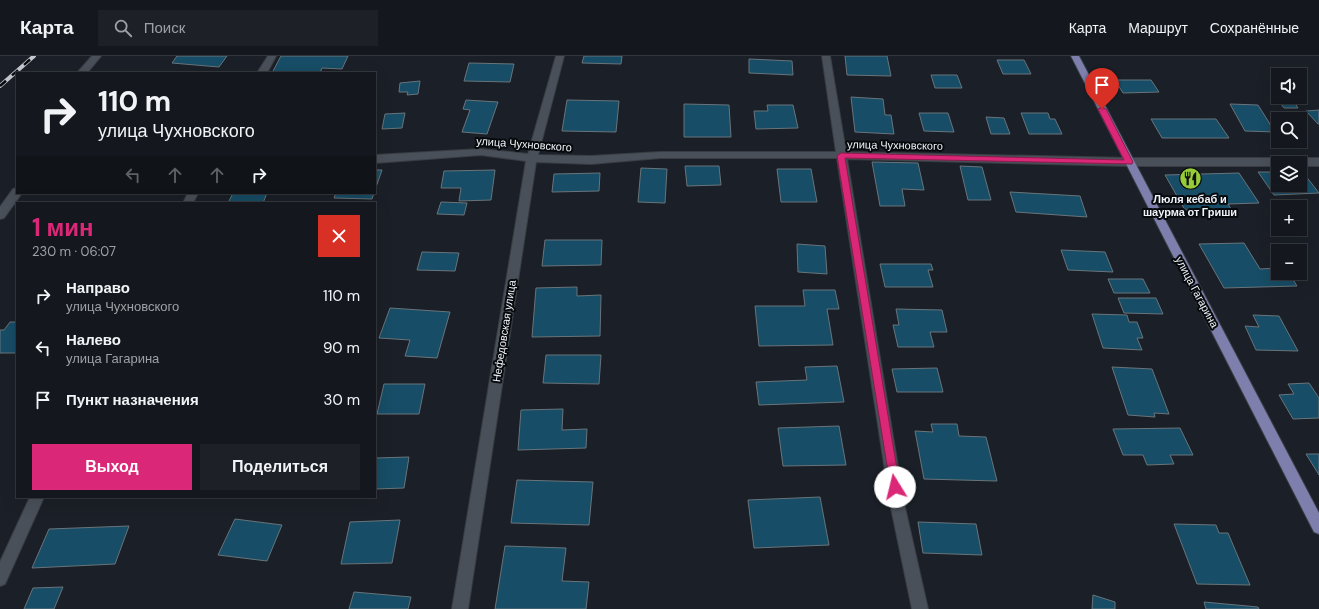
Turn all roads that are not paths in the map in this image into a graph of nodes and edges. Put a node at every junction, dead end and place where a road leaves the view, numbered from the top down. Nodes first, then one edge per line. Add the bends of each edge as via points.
1 (97, 56) edge
2 (272, 56) edge
3 (560, 56) edge
4 (826, 56) edge
5 (1075, 56) edge
6 (83, 72) edge
7 (263, 72) edge
8 (841, 156) junction
9 (532, 158) junction
10 (376, 159) edge
11 (1129, 162) junction
12 (1319, 162) edge
13 (16, 193) edge
14 (0, 215) edge
15 (37, 498) edge
16 (1319, 527) edge
17 (0, 579) edge
18 (460, 609) edge
19 (920, 609) edge

1 - 6 street
2 - 7 street
3 - 9 street, Нефедовская улица
4 - 8 street
5 - 11 main road, улица Гагарина
8 - 9 street, улица Чухновского via 660,155 591,160
8 - 11 street, улица Чухновского
8 - 19 street via 897,503
9 - 10 street, улица Чухновского via 482,152
9 - 18 street, Нефедовская улица
11 - 12 street, улица Чухновского
11 - 16 main road, улица Гагарина
13 - 14 street
15 - 17 street

